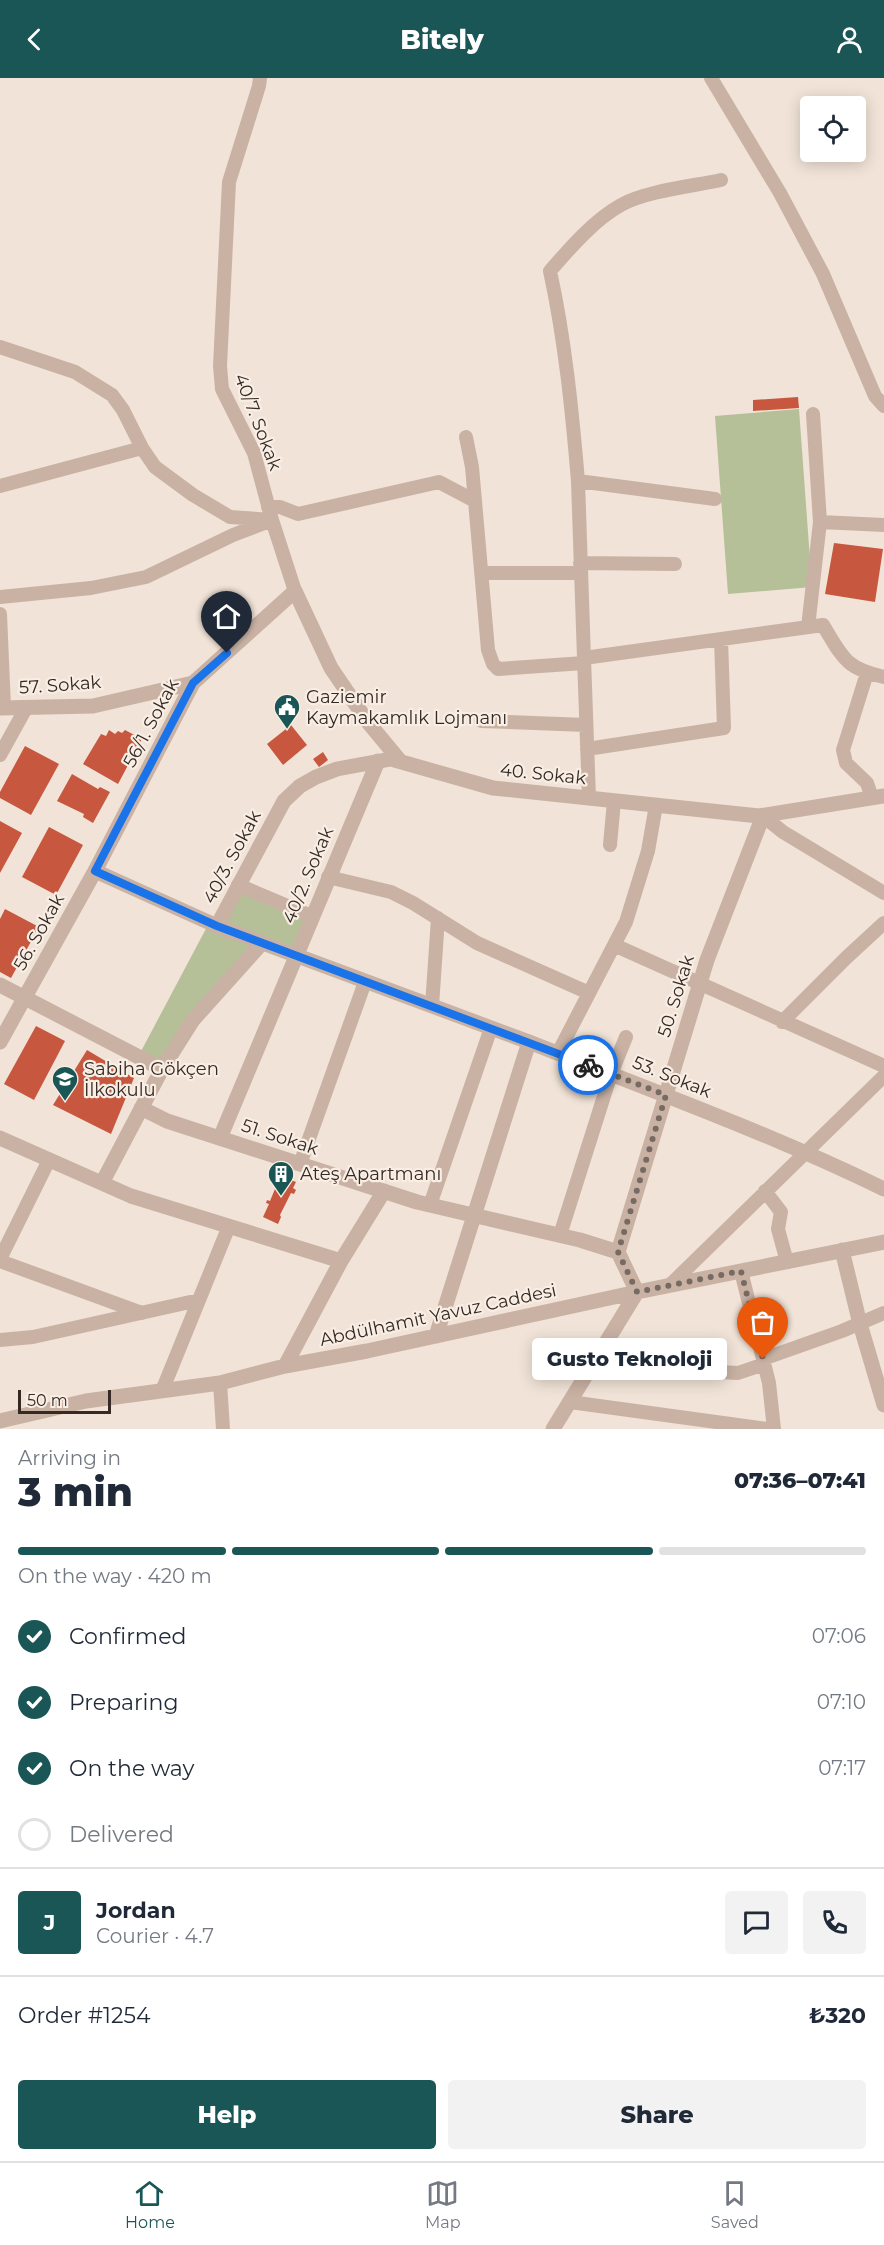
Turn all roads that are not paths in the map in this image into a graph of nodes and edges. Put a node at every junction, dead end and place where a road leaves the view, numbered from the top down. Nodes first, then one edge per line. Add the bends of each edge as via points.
1 (260, 78) edge
2 (711, 78) edge
3 (721, 180) dead end
4 (0, 347) edge
5 (884, 405) edge
6 (813, 414) dead end
7 (466, 437) dead end
8 (142, 448) junction
9 (578, 481) junction
10 (0, 486) edge
11 (715, 499) dead end
12 (475, 501) junction
13 (270, 514) junction
14 (820, 522) junction
15 (884, 525) edge
16 (675, 564) dead end
17 (580, 568) junction
18 (482, 573) junction
19 (295, 591) junction
20 (0, 597) edge
21 (0, 614) edge
22 (815, 626) junction
23 (721, 639) junction
24 (584, 660) junction
25 (867, 673) junction
26 (884, 677) edge
27 (193, 683) junction
28 (2, 708) edge
29 (26, 708) junction
30 (481, 721) dead end
31 (586, 725) junction
32 (587, 748) junction
33 (0, 755) edge
34 (378, 761) junction
35 (401, 762) junction
36 (878, 797) edge
37 (589, 798) junction
38 (614, 801) junction
39 (656, 805) junction
40 (763, 816) junction
41 (610, 845) dead end
42 (95, 871) junction
43 (328, 877) junction
44 (238, 885) junction
45 (884, 893) edge
46 (311, 916) junction
47 (438, 918) junction
48 (884, 924) edge
49 (217, 926) junction
50 (262, 943) junction
51 (614, 945) junction
52 (295, 955) junction
53 (365, 982) junction
54 (700, 984) junction
55 (0, 985) edge
56 (589, 993) junction
57 (24, 998) junction
58 (432, 1006) junction
59 (782, 1022) junction
60 (491, 1028) junction
61 (626, 1037) dead end
62 (0, 1042) edge
63 (529, 1042) junction
64 (558, 1053) junction
65 (884, 1066) edge
66 (162, 1069) junction
67 (611, 1074) junction
68 (884, 1076) edge
69 (666, 1095) junction
70 (141, 1108) junction
71 (0, 1138) edge
72 (220, 1138) junction
73 (805, 1153) junction
74 (49, 1160) junction
75 (300, 1164) junction
76 (102, 1183) junction
77 (884, 1189) edge
78 (384, 1191) junction
79 (765, 1191) junction
80 (430, 1205) junction
81 (475, 1215) junction
82 (229, 1226) junction
83 (560, 1235) junction
84 (884, 1242) edge
85 (842, 1251) junction
86 (618, 1252) junction
87 (0, 1260) edge
88 (341, 1260) junction
89 (787, 1262) junction
90 (741, 1271) junction
91 (670, 1286) junction
92 (637, 1292) junction
93 (199, 1300) junction
94 (142, 1313) junction
95 (884, 1313) edge
96 (860, 1323) junction
97 (436, 1336) junction
98 (0, 1340) edge
99 (601, 1352) junction
100 (764, 1362) junction
101 (285, 1366) junction
102 (220, 1383) junction
103 (162, 1391) junction
104 (570, 1402) junction
105 (884, 1405) edge
106 (0, 1420) edge
107 (223, 1429) edge
108 (554, 1429) edge
109 (767, 1429) edge
110 (774, 1429) edge

1 - 13 street, 40/7. Sokak via 230,182 220,366 222,389 254,453
2 - 5 street via 818,264 875,396
3 - 9 street via 622,204 568,250 550,271
4 - 8 street via 75,372 112,395
6 - 14 street
7 - 12 street
8 - 10 street
8 - 13 street via 155,467 230,517
9 - 11 street
9 - 17 street
12 - 13 street via 439,482 298,514 280,507
12 - 18 street
13 - 19 street, 40/7. Sokak
13 - 20 street via 146,578
14 - 15 street
14 - 22 street
16 - 17 street
17 - 18 street
17 - 24 street
18 - 24 street via 488,650 498,669
19 - 27 street, 56/1. Sokak
19 - 35 street via 331,668
21 - 28 street
22 - 23 street
22 - 25 street via 845,662
23 - 24 street
23 - 32 street via 724,728
24 - 31 street
25 - 26 street
25 - 36 street via 843,750 846,763
27 - 29 street, 57. Sokak via 93,706
27 - 42 street, 56/1. Sokak
28 - 29 street, 57. Sokak
29 - 33 street
30 - 31 street
31 - 32 street
32 - 37 street
34 - 35 street, 40/3. Sokak
34 - 43 street, 40/2. Sokak
34 - 44 street, 40/3. Sokak via 326,772 292,793
35 - 37 street, 40. Sokak via 493,788
36 - 40 street, 40. Sokak
37 - 38 street, 40. Sokak
38 - 39 street, 40. Sokak
38 - 41 street
39 - 40 street, 40. Sokak
39 - 51 street via 648,851 626,922
40 - 45 street
40 - 54 street, 50. Sokak
42 - 49 street, 40/3. Sokak
42 - 57 street, 56. Sokak
43 - 46 street, 40/2. Sokak
43 - 47 street via 391,892
44 - 46 street
44 - 49 street, 40/3. Sokak
46 - 52 street, 40/2. Sokak
47 - 56 street via 477,943
47 - 58 street
48 - 59 street
49 - 50 street, 53. Sokak
50 - 52 street, 53. Sokak
50 - 66 street via 193,1020
51 - 54 street
51 - 56 street
52 - 53 street, 53. Sokak
52 - 72 street, 40/2. Sokak
53 - 58 street, 53. Sokak
53 - 75 street
54 - 59 street
54 - 69 street, 50. Sokak
55 - 57 street
56 - 64 street
57 - 62 street, 56. Sokak
57 - 66 street
58 - 60 street, 53. Sokak
59 - 65 street
60 - 63 street, 53. Sokak
60 - 80 street
61 - 67 street
63 - 64 street, 53. Sokak
63 - 81 street
64 - 67 street, 53. Sokak
66 - 70 street
67 - 69 street, 53. Sokak
67 - 83 street
68 - 73 street
69 - 73 street, 53. Sokak
69 - 86 street, 50. Sokak
70 - 72 street, 51. Sokak
70 - 76 street
71 - 74 street
72 - 75 street, 51. Sokak
73 - 77 street, 53. Sokak
73 - 79 street
74 - 76 street
74 - 87 street
75 - 78 street, 51. Sokak
76 - 82 street
78 - 80 street, 51. Sokak
78 - 88 street
79 - 89 street via 781,1212 778,1229
79 - 91 street
80 - 81 street, 51. Sokak
81 - 83 street, 51. Sokak
81 - 97 street
82 - 88 street
82 - 93 street
83 - 86 street, 51. Sokak
84 - 85 street, Abdülhamit Yavuz Caddesi
85 - 89 street, Abdülhamit Yavuz Caddesi
85 - 96 street
86 - 92 street
87 - 94 street
88 - 101 street
89 - 90 street, Abdülhamit Yavuz Caddesi
90 - 91 street, Abdülhamit Yavuz Caddesi
90 - 100 street
91 - 92 street, Abdülhamit Yavuz Caddesi
92 - 97 street, Abdülhamit Yavuz Caddesi
92 - 99 street
93 - 94 street
93 - 103 street
94 - 98 street via 33,1337
95 - 96 street
96 - 100 street
96 - 105 street
97 - 101 street, Abdülhamit Yavuz Caddesi
99 - 100 street via 701,1371 738,1373
99 - 104 street
100 - 110 street
101 - 102 street, Abdülhamit Yavuz Caddesi
102 - 103 street, Abdülhamit Yavuz Caddesi
102 - 107 street
103 - 106 street, Abdülhamit Yavuz Caddesi via 86,1401
104 - 108 street
104 - 109 street

